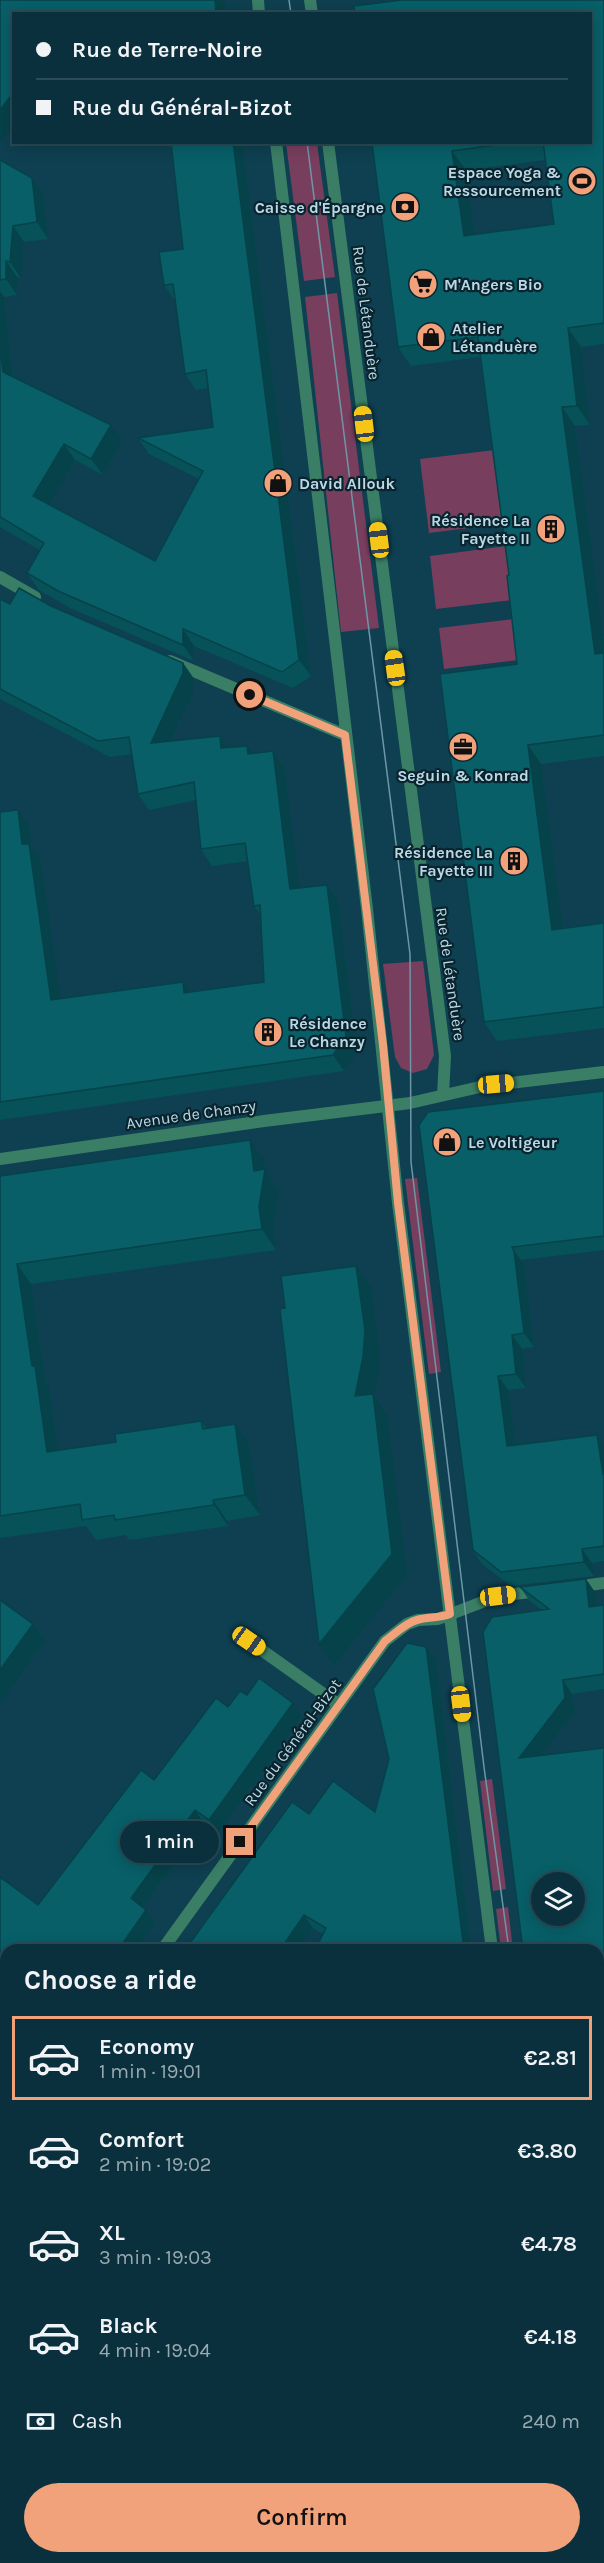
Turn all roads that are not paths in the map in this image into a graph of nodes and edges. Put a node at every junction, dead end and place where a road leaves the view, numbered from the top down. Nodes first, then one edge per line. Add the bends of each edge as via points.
1 (276, 144) edge
2 (328, 144) edge
3 (0, 577) edge
4 (47, 604) edge
5 (162, 657) edge
6 (345, 735) junction
7 (604, 1071) edge
8 (443, 1095) junction
9 (388, 1105) junction
10 (0, 1159) edge
11 (604, 1583) edge
12 (450, 1614) junction
13 (249, 1641) dead end
14 (339, 1705) junction
15 (166, 1944) edge
16 (491, 1944) edge

1 - 6 street
2 - 8 street, Rue de Létanduère via 445,1056
3 - 4 street
5 - 6 street
6 - 9 street
7 - 8 street, Avenue de Chanzy
8 - 9 street, Avenue de Chanzy
9 - 10 street, Avenue de Chanzy
9 - 12 street
11 - 12 street, Rue du Général-Bizot via 498,1596
12 - 14 street, Rue du Général-Bizot via 407,1624 385,1641
12 - 16 street
13 - 14 street
14 - 15 street, Rue du Général-Bizot

